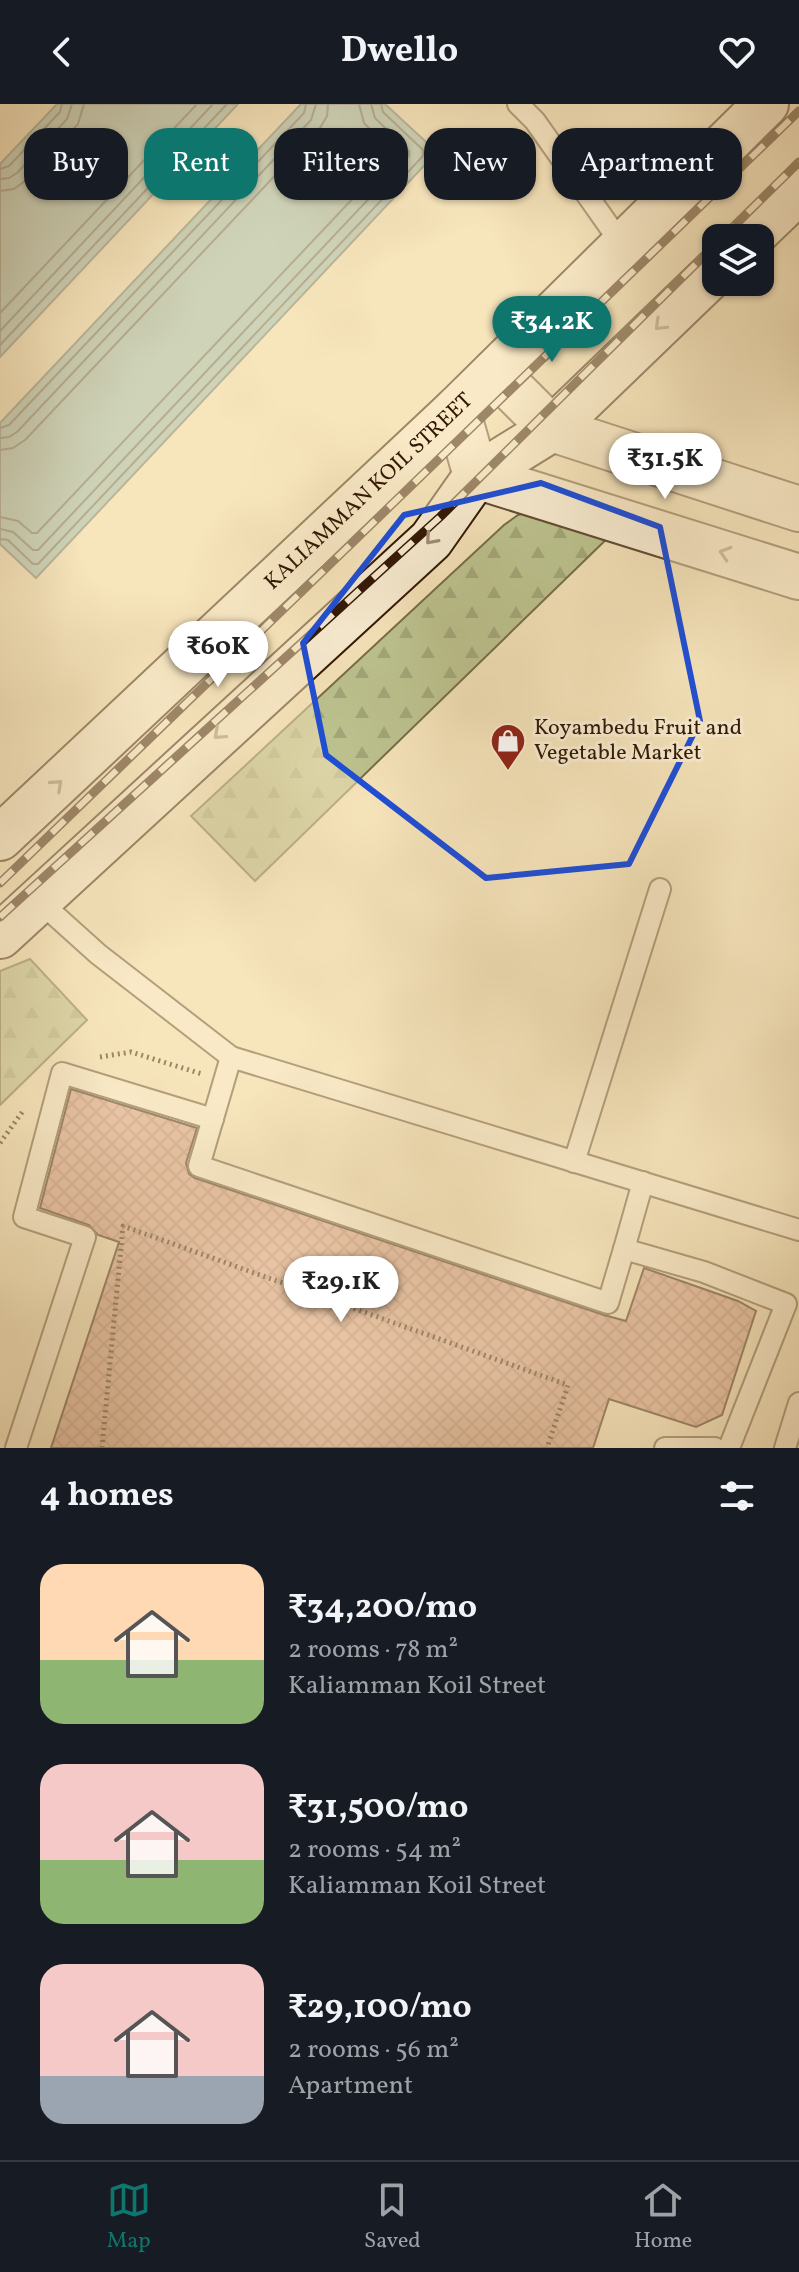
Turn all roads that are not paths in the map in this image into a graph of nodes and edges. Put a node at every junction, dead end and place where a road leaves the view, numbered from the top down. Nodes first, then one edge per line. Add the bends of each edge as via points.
1 (518, 104) edge
2 (766, 104) edge
3 (799, 191) edge
4 (765, 224) edge
5 (623, 246) junction
6 (702, 284) edge
7 (495, 372) junction
8 (457, 409) junction
9 (552, 429) junction
10 (476, 476) junction
11 (799, 509) edge
12 (799, 577) edge
13 (0, 838) edge
14 (660, 889) dead end
15 (38, 900) junction
16 (0, 936) edge
17 (231, 1057) junction
18 (213, 1119) junction
19 (574, 1162) junction
20 (643, 1182) junction
21 (799, 1230) edge
22 (624, 1249) junction
23 (799, 1403) edge
24 (16, 1448) edge
25 (665, 1448) edge
26 (715, 1448) edge
27 (729, 1448) edge
28 (785, 1448) edge

1 - 5 lane
2 - 5 main road, KALIAMMAN KOIL STREET
3 - 4 main road
5 - 7 main road, KALIAMMAN KOIL STREET
6 -> 9 main road
7 - 8 main road, KALIAMMAN KOIL STREET
7 - 9 main road
8 - 10 main road
13 -> 8 main road, KALIAMMAN KOIL STREET
9 - 10 main road
9 - 11 main road
12 -> 10 main road
10 -> 15 main road via 431,540
14 - 19 lane
15 - 16 main road
15 - 17 lane via 98,954
17 - 18 lane
17 - 19 lane
18 - 22 lane via 199,1166 608,1303
18 - 24 lane via 62,1073 24,1217 85,1237
19 - 20 lane
20 - 21 lane
20 - 22 lane
22 - 27 lane via 786,1304
23 - 28 lane
25 - 26 lane

